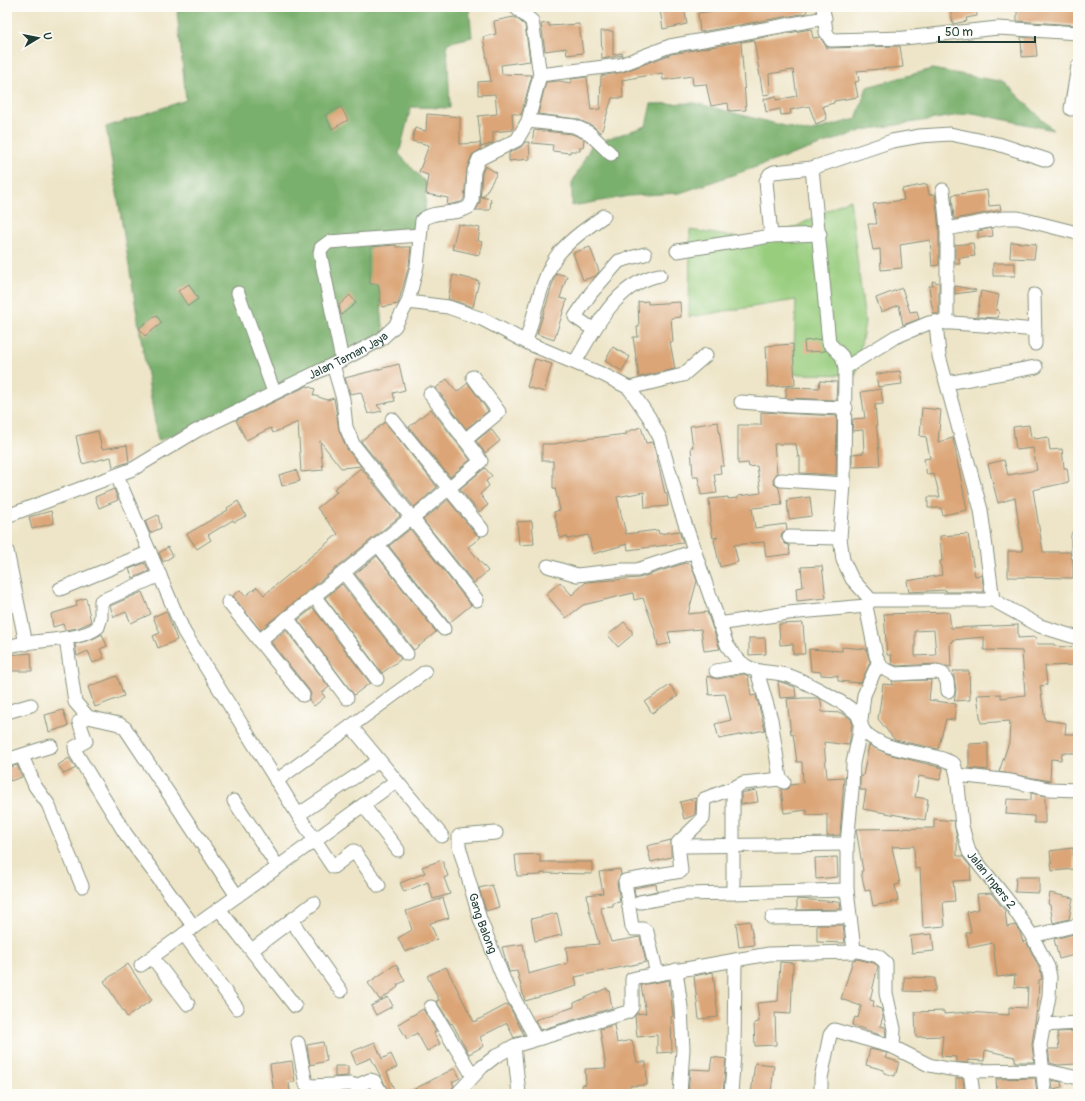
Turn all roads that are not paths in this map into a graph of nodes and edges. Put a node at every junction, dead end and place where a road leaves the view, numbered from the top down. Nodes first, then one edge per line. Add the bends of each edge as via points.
1 (515, 7) edge
2 (824, 13) edge
3 (1078, 33) edge
4 (1078, 66) edge
5 (540, 75) junction
6 (1071, 109) dead end
7 (528, 121) junction
8 (611, 154) dead end
9 (1047, 160) dead end
10 (812, 168) junction
11 (943, 190) dead end
12 (604, 216) dead end
13 (947, 229) junction
14 (1073, 232) dead end
15 (820, 234) junction
16 (420, 235) junction
17 (771, 236) junction
18 (677, 251) dead end
19 (645, 254) dead end
20 (660, 275) dead end
21 (238, 293) dead end
22 (1034, 295) dead end
23 (408, 302) junction
24 (942, 322) junction
25 (594, 330) junction
26 (1035, 330) junction
27 (526, 342) junction
28 (1035, 344) dead end
29 (706, 355) dead end
30 (575, 362) junction
31 (337, 363) junction
32 (1036, 367) dead end
33 (844, 368) junction
34 (473, 376) dead end
35 (947, 383) junction
36 (629, 388) junction
37 (274, 392) junction
38 (430, 394) dead end
39 (741, 402) dead end
40 (846, 408) junction
41 (392, 419) dead end
42 (465, 440) junction
43 (117, 476) junction
44 (781, 480) dead end
45 (844, 484) junction
46 (448, 489) junction
47 (7, 516) edge
48 (412, 518) junction
49 (482, 529) dead end
50 (1078, 536) edge
51 (789, 537) dead end
52 (840, 538) junction
53 (378, 545) junction
54 (7, 551) edge
55 (695, 551) junction
56 (150, 552) junction
57 (1078, 555) edge
58 (548, 566) dead end
59 (344, 573) junction
60 (160, 575) junction
61 (60, 589) dead end
62 (314, 596) junction
63 (477, 600) dead end
64 (993, 600) junction
65 (228, 602) dead end
66 (868, 603) junction
67 (287, 618) junction
68 (719, 624) junction
69 (444, 629) dead end
70 (66, 638) junction
71 (1078, 638) edge
72 (259, 641) junction
73 (26, 644) junction
74 (7, 647) edge
75 (408, 654) dead end
76 (878, 663) junction
77 (743, 666) junction
78 (716, 671) dead end
79 (757, 671) junction
80 (425, 672) dead end
81 (378, 679) dead end
82 (948, 691) dead end
83 (303, 695) dead end
84 (347, 698) dead end
85 (31, 705) dead end
86 (7, 712) edge
87 (88, 717) junction
88 (861, 723) junction
89 (351, 726) junction
90 (51, 746) dead end
91 (22, 756) junction
92 (7, 760) edge
93 (374, 764) dead end
94 (958, 775) junction
95 (276, 781) junction
96 (396, 781) junction
97 (733, 788) junction
98 (1078, 790) edge
99 (234, 800) dead end
100 (363, 805) junction
101 (298, 815) junction
102 (496, 833) dead end
103 (442, 836) dead end
104 (315, 841) junction
105 (847, 844) junction
106 (687, 846) dead end
107 (733, 846) junction
108 (398, 850) dead end
109 (278, 867) junction
110 (82, 886) dead end
111 (379, 886) dead end
112 (847, 890) junction
113 (733, 893) junction
114 (237, 896) junction
115 (640, 902) dead end
116 (314, 903) dead end
117 (220, 909) junction
118 (850, 917) junction
119 (772, 918) dead end
120 (291, 920) junction
121 (1078, 925) edge
122 (189, 931) junction
123 (1032, 936) junction
124 (252, 950) junction
125 (854, 950) junction
126 (152, 957) junction
127 (735, 960) junction
128 (141, 965) dead end
129 (676, 970) junction
130 (657, 974) junction
131 (341, 991) dead end
132 (188, 1004) dead end
133 (295, 1006) dead end
134 (431, 1007) dead end
135 (237, 1008) dead end
136 (1078, 1023) edge
137 (1043, 1025) junction
138 (536, 1039) junction
139 (298, 1043) dead end
140 (514, 1046) junction
141 (894, 1047) junction
142 (1043, 1070) junction
143 (970, 1071) junction
144 (473, 1076) junction
145 (1078, 1078) edge
146 (382, 1094) edge
147 (457, 1094) edge
148 (519, 1094) edge
149 (680, 1094) edge
150 (731, 1094) edge
151 (821, 1094) edge
152 (973, 1094) edge
153 (1045, 1094) edge

1 - 5 street via 532,21
2 - 3 street via 826,32 831,40 842,41 904,38 998,28
2 - 5 street via 670,46 620,65
4 - 6 street
5 - 7 street, Jalan Taman Jaya
7 - 8 street via 574,126 589,133
7 - 16 street, Jalan Taman Jaya via 517,140 479,158 474,171 472,201 469,207 429,215 422,220
9 - 10 street via 998,144 950,134 892,140
10 - 15 street
10 - 17 street via 774,172 767,177
11 - 13 street
12 - 27 street via 578,234 558,254 546,279
13 - 14 street via 1004,218 1018,218
13 - 24 street
15 - 17 street
15 - 33 street via 829,343 842,356
16 - 23 street, Jalan Taman Jaya via 417,266
16 - 31 street via 329,242 321,248
17 - 18 street
19 - 25 street via 619,261 591,293 575,317
20 - 25 street via 651,276 629,287 608,308
21 - 37 street
22 - 26 street
23 - 27 street via 448,307 482,319
23 - 31 street, Jalan Taman Jaya via 395,326 380,340
24 - 26 street
24 - 33 street via 895,337
24 - 35 street via 939,356
25 - 30 street
26 - 28 street
27 - 30 street
29 - 36 street via 683,375
30 - 36 street
31 - 37 street, Jalan Taman Jaya
31 - 48 street via 346,427 353,444
32 - 35 street
33 - 40 street
34 - 42 street via 499,412
35 - 64 street via 982,510
36 - 55 street via 660,438
37 - 43 street, Jalan Taman Jaya via 196,431
38 - 42 street
39 - 40 street
40 - 45 street via 843,442
41 - 46 street
42 - 46 street via 481,461
43 - 47 street, Jalan Taman Jaya
43 - 56 street
44 - 45 street
45 - 52 street
46 - 48 street
46 - 49 street
48 - 53 street
48 - 63 street
50 - 57 street
51 - 52 street
52 - 66 street via 843,560
53 - 59 street
53 - 69 street
54 - 73 street
55 - 58 street via 637,570 577,575
55 - 68 street
56 - 60 street
56 - 61 street
59 - 62 street
59 - 75 street
60 - 70 street via 102,601 98,627
60 - 95 street via 184,632
62 - 67 street
62 - 81 street
64 - 66 street
64 - 71 street via 1040,626
65 - 72 street
66 - 68 street
66 - 76 street
67 - 72 street
67 - 84 street
68 - 77 street via 727,646
70 - 73 street
70 - 87 street via 75,702
72 - 83 street
73 - 74 street
76 - 82 street via 882,668 895,674 943,674
76 - 88 street via 864,695
77 - 78 street
77 - 79 street
79 - 88 street via 798,679 856,713
79 - 97 street via 771,720 782,780 743,783
80 - 89 street
85 - 86 street
87 - 114 street via 119,724 125,728
87 - 122 street via 79,722 86,742 74,747 76,753
88 - 94 street via 863,731 883,744 951,762
88 - 105 street via 853,763
89 - 95 street
89 - 96 street
90 - 91 street
91 - 92 street
91 - 110 street via 35,786 48,804
93 - 101 street
94 - 98 street via 1011,781 1049,789
94 - 123 street, Jalan Inpers 2 via 962,826 969,852
95 - 101 street
96 - 100 street
96 - 103 street
97 - 107 street
97 - 130 street via 704,798 704,819 678,843 681,871 624,882 632,927 647,932
99 - 109 street
100 - 104 street
100 - 108 street
101 - 104 street
102 - 138 street, Gang Balong via 459,836 459,846 480,919 504,980
104 - 109 street
104 - 111 street via 333,867 354,851
105 - 107 street
105 - 112 street
106 - 107 street
107 - 113 street
109 - 114 street
112 - 113 street
112 - 118 street
113 - 115 street via 685,894
114 - 117 street
116 - 120 street
117 - 122 street
117 - 124 street
118 - 119 street
118 - 125 street
120 - 124 street
120 - 131 street
121 - 123 street
122 - 126 street
122 - 135 street
123 - 137 street, Jalan Inpers 2 via 1048,967 1050,977
124 - 133 street
125 - 127 street via 769,954
125 - 141 street via 878,956 886,963 886,993 894,1029
126 - 128 street
126 - 132 street
127 - 129 street
127 - 150 street
129 - 130 street
129 - 149 street via 683,1049
130 - 138 street via 632,980 632,1007 628,1012
134 - 144 street
136 - 137 street
137 - 142 street, Jalan Inpers 2 via 1040,1045
138 - 140 street
139 - 146 street via 306,1084 356,1086 370,1080 374,1081
140 - 144 street via 496,1056
140 - 148 street
141 - 143 street via 929,1065
141 - 151 street via 834,1030 830,1035 821,1078
142 - 143 street
142 - 145 street
142 - 153 street, Jalan Inpers 2
143 - 152 street
144 - 147 street

